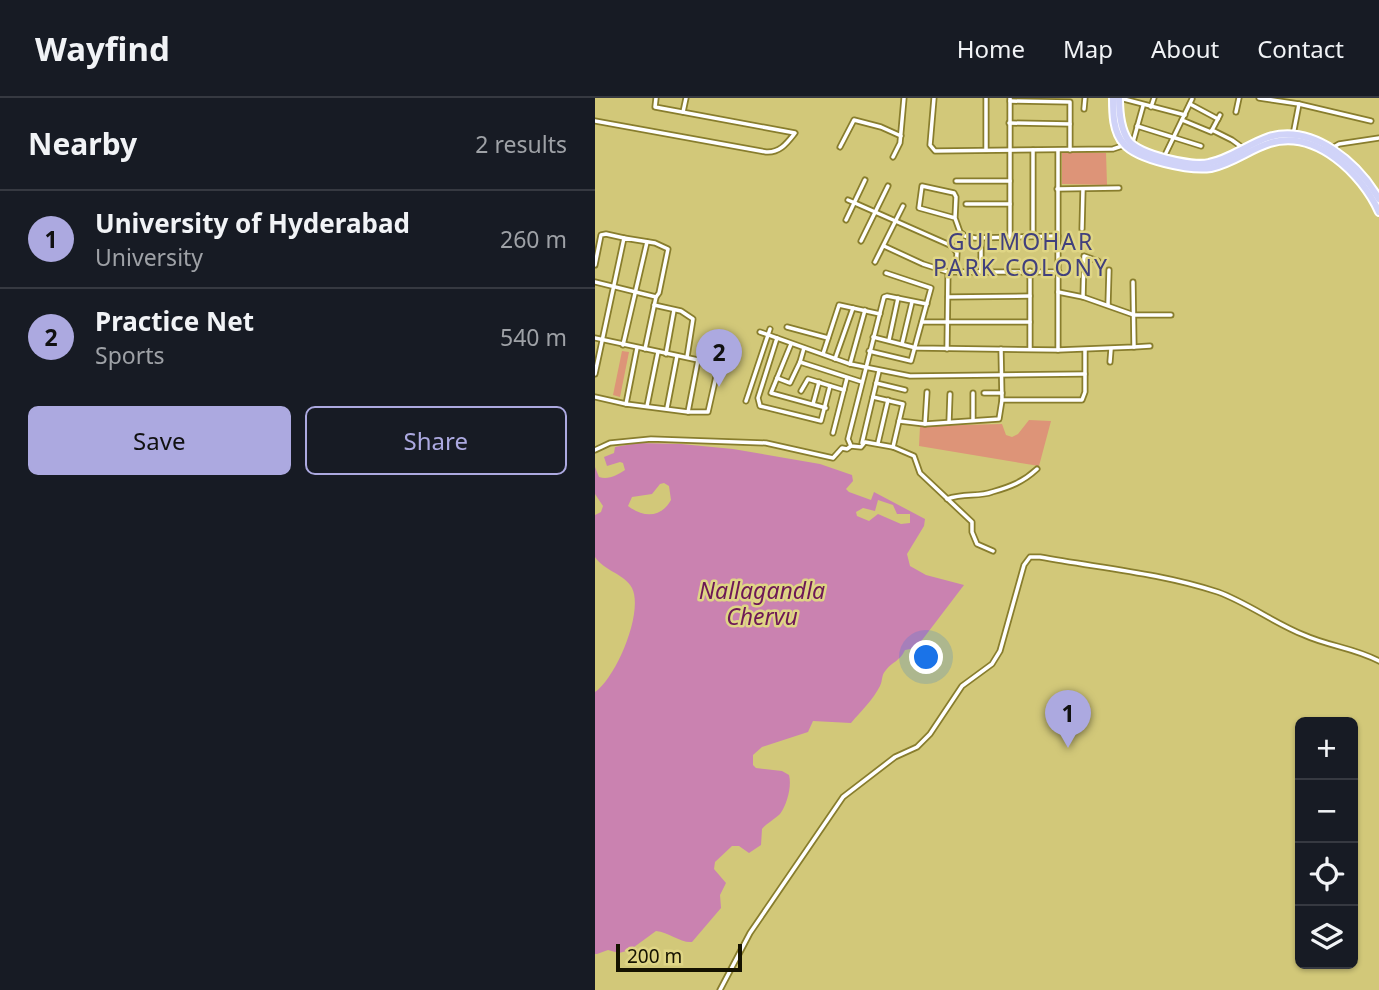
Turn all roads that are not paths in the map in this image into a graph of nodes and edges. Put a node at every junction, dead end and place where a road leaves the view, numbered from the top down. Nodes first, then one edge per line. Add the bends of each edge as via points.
1 (656, 98) edge
2 (686, 98) edge
3 (904, 98) edge
4 (934, 98) edge
5 (986, 98) edge
6 (1085, 98) edge
7 (1113, 98) edge
8 (1120, 98) edge
9 (1154, 98) edge
10 (1240, 98) edge
11 (1259, 98) edge
12 (1299, 98) edge
13 (1010, 99) edge
14 (1266, 99) edge
15 (1277, 100) edge
16 (1191, 102) edge
17 (1143, 105) junction
18 (1298, 105) junction
19 (1151, 107) junction
20 (1084, 109) dead end
21 (683, 112) junction
22 (1235, 112) dead end
23 (1184, 117) junction
24 (595, 121) edge
25 (1371, 121) dead end
26 (1009, 123) junction
27 (1070, 124) junction
28 (1137, 126) junction
29 (1212, 130) junction
30 (1293, 135) junction
31 (901, 136) junction
32 (1175, 136) junction
33 (1379, 138) edge
34 (892, 146) dead end
35 (1201, 146) dead end
36 (840, 147) dead end
37 (1130, 147) junction
38 (899, 148) junction
39 (1244, 148) junction
40 (986, 150) junction
41 (1009, 150) junction
42 (1033, 150) junction
43 (1058, 150) junction
44 (1070, 150) junction
45 (1329, 151) junction
46 (893, 157) dead end
47 (1164, 158) junction
48 (865, 180) dead end
49 (956, 181) dead end
50 (1010, 181) junction
51 (888, 186) dead end
52 (1119, 188) dead end
53 (1057, 189) junction
54 (1083, 189) junction
55 (1379, 199) edge
56 (848, 200) dead end
57 (853, 203) junction
58 (966, 204) dead end
59 (1010, 204) junction
60 (903, 206) dead end
61 (875, 212) junction
62 (1379, 212) edge
63 (955, 218) junction
64 (846, 220) dead end
65 (896, 222) junction
66 (1083, 229) dead end
67 (1033, 236) junction
68 (1058, 236) junction
69 (1010, 237) junction
70 (624, 238) junction
71 (862, 241) dead end
72 (647, 242) junction
73 (981, 242) dead end
74 (959, 243) dead end
75 (884, 246) junction
76 (955, 249) junction
77 (1098, 261) dead end
78 (875, 262) dead end
79 (595, 265) edge
80 (1109, 270) dead end
81 (956, 271) junction
82 (981, 271) junction
83 (1030, 271) junction
84 (948, 272) junction
85 (1059, 272) junction
86 (886, 273) dead end
87 (595, 282) edge
88 (1133, 282) dead end
89 (613, 286) junction
90 (634, 292) junction
91 (1058, 292) junction
92 (1030, 296) junction
93 (656, 297) junction
94 (948, 297) junction
95 (1083, 297) junction
96 (898, 298) junction
97 (912, 301) junction
98 (927, 304) junction
99 (653, 305) junction
100 (1108, 305) junction
101 (853, 307) junction
102 (674, 310) junction
103 (865, 310) junction
104 (880, 314) junction
105 (1171, 315) dead end
106 (1134, 316) junction
107 (922, 322) junction
108 (948, 322) junction
109 (1030, 322) junction
110 (787, 327) dead end
111 (770, 329) dead end
112 (760, 332) dead end
113 (768, 335) junction
114 (873, 337) junction
115 (595, 338) edge
116 (777, 338) junction
117 (828, 338) junction
118 (602, 339) junction
119 (889, 341) junction
120 (791, 343) junction
121 (902, 344) junction
122 (623, 345) junction
123 (1150, 346) dead end
124 (1134, 347) junction
125 (637, 348) junction
126 (804, 348) junction
127 (916, 348) junction
128 (645, 349) junction
129 (947, 349) junction
130 (1001, 349) junction
131 (1030, 349) junction
132 (1111, 349) junction
133 (1058, 350) junction
134 (1085, 350) junction
135 (869, 351) junction
136 (658, 352) junction
137 (666, 354) junction
138 (823, 354) junction
139 (677, 356) junction
140 (687, 358) junction
141 (835, 359) junction
142 (698, 360) junction
143 (800, 362) junction
144 (1110, 362) dead end
145 (850, 364) junction
146 (866, 368) junction
147 (879, 371) junction
148 (595, 374) edge
149 (1085, 374) junction
150 (1002, 375) junction
151 (777, 378) junction
152 (847, 378) junction
153 (819, 382) junction
154 (862, 383) junction
155 (876, 383) junction
156 (830, 386) junction
157 (760, 390) junction
158 (844, 390) junction
159 (905, 390) dead end
160 (801, 391) dead end
161 (927, 392) dead end
162 (771, 393) junction
163 (973, 393) dead end
164 (984, 393) dead end
165 (1002, 393) junction
166 (950, 394) dead end
167 (595, 397) edge
168 (873, 397) junction
169 (888, 400) junction
170 (1002, 400) junction
171 (746, 401) dead end
172 (626, 404) junction
173 (813, 405) junction
174 (647, 406) junction
175 (667, 408) junction
176 (825, 408) junction
177 (688, 412) junction
178 (899, 421) junction
179 (973, 421) junction
180 (949, 422) junction
181 (925, 424) junction
182 (833, 433) dead end
183 (862, 443) junction
184 (877, 443) junction
185 (851, 446) junction
186 (893, 447) junction
187 (595, 450) edge
188 (1037, 469) dead end
189 (947, 499) junction
190 (993, 551) dead end
191 (1379, 661) edge
192 (720, 990) edge

1 - 21 street via 655,107
2 - 21 street
3 - 31 street
4 - 40 street via 933,150
5 - 40 street
6 - 20 street
7 - 37 main road via 1116,129
8 - 17 street
8 - 37 main road via 1122,127
9 - 19 street
10 - 22 street
11 - 14 street
12 - 18 street
13 - 26 street
13 - 27 street via 1070,102
14 - 15 street
15 - 18 street
16 - 23 street
16 - 29 street via 1219,117
17 - 19 street
17 - 28 street
18 - 25 street
18 - 30 street
19 - 23 street
21 - 24 street via 795,133 785,147 766,152
23 - 29 street
23 - 32 street
26 - 27 street
26 - 41 street
27 - 44 street
28 - 32 street
28 - 37 street
29 - 39 street
30 - 39 main road via 1271,137
30 - 45 main road via 1310,138
31 - 36 street via 854,120
31 - 38 street
32 - 35 street
32 - 47 street
33 - 45 street via 1339,144
34 - 38 street
37 - 44 street
37 - 45 main road via 1163,162 1203,169 1281,140
37 - 47 main road
38 - 46 street
39 - 47 main road via 1203,164
40 - 41 street
41 - 42 street
41 - 50 street
42 - 43 street
42 - 67 street
43 - 44 street
43 - 53 street
45 - 55 main road via 1360,173
45 - 62 main road via 1364,185
48 - 57 street
49 - 50 street
50 - 59 street
51 - 61 street
52 - 54 street
53 - 54 street
53 - 68 street
54 - 66 street
56 - 57 street
57 - 61 street
57 - 64 street
58 - 59 street
59 - 69 street
60 - 65 street
61 - 65 street
61 - 71 street
63 - 63 street via 919,208 922,186 954,193
63 - 69 street via 965,236
65 - 75 street
65 - 76 street
67 - 68 street
67 - 69 street
68 - 85 street
70 - 72 street
70 - 79 street via 601,235
70 - 89 street
72 - 90 street
72 - 93 street via 668,249
73 - 82 street
74 - 76 street
75 - 78 street
75 - 84 street
76 - 81 street
77 - 95 street via 1084,256
80 - 100 street
81 - 82 street
81 - 84 street
82 - 83 street
83 - 85 street
83 - 92 street
84 - 94 street
85 - 91 street
86 - 98 street via 931,288
87 - 89 street
88 - 106 street
89 - 90 street
89 - 118 street
90 - 93 street
90 - 122 street
91 - 95 street
91 - 133 street
92 - 94 street
92 - 109 street
93 - 99 street
94 - 108 street
95 - 100 street
96 - 97 street
96 - 104 street via 885,296
96 - 119 street
97 - 98 street
97 - 121 street
98 - 107 street
99 - 102 street
99 - 128 street
100 - 106 street
101 - 103 street
101 - 117 street via 838,306
101 - 141 street
102 - 137 street
102 - 140 street via 694,321
103 - 104 street
103 - 145 street
104 - 114 street
105 - 106 street
106 - 124 street
107 - 108 street
107 - 127 street
108 - 109 street
108 - 129 street
109 - 131 street
110 - 117 street
111 - 113 street
112 - 113 street
113 - 116 street
113 - 171 street
114 - 119 street
114 - 135 street
115 - 118 street
116 - 120 street
116 - 157 street
117 - 138 street
118 - 122 street
118 - 148 street
119 - 121 street
120 - 126 street
120 - 151 street
121 - 127 street
122 - 125 street
123 - 124 street
124 - 132 street
125 - 128 street
125 - 172 street
126 - 138 street
126 - 143 street
127 - 129 street
127 - 135 street via 910,362
128 - 136 street
129 - 130 street
130 - 131 street
130 - 150 street
131 - 133 street
132 - 134 street
132 - 144 street
133 - 134 street
134 - 149 street
135 - 146 street
136 - 137 street
136 - 174 street
137 - 139 street
138 - 141 street
139 - 140 street
139 - 175 street
140 - 142 street
141 - 145 street
142 - 177 street
142 - 177 street via 711,363 717,372 708,412
143 - 151 street via 790,383
143 - 152 street
145 - 146 street
146 - 147 street
146 - 154 street
147 - 150 street via 910,376
147 - 155 street
149 - 150 street
149 - 170 street via 1085,395 1080,401
150 - 165 street
151 - 162 street
152 - 154 street
152 - 158 street
153 - 156 street
153 - 160 street via 807,380
153 - 173 street
154 - 185 street via 848,439
155 - 159 street
155 - 168 street
156 - 158 street
156 - 176 street
157 - 162 street
157 - 176 street via 757,401 762,407 818,421
158 - 182 street
161 - 181 street
162 - 173 street
163 - 179 street
164 - 165 street
165 - 170 street
166 - 180 street
167 - 172 street
168 - 169 street
168 - 183 street
169 - 178 street via 903,401
169 - 184 street
170 - 179 street via 999,419
172 - 174 street
173 - 176 street
174 - 175 street
175 - 177 street
178 - 181 street
178 - 186 street
179 - 180 street
180 - 181 street
183 - 184 street
183 - 185 street via 861,447
184 - 186 street
185 - 187 street via 842,448 834,458 766,443 663,439 610,443
186 - 189 street via 915,456 920,472
188 - 189 street via 1018,484
189 - 190 street via 972,522 977,544
191 - 192 street via 1304,635 1218,592 1166,576 1030,557 992,664 962,686 918,747 895,757 843,797 751,933

